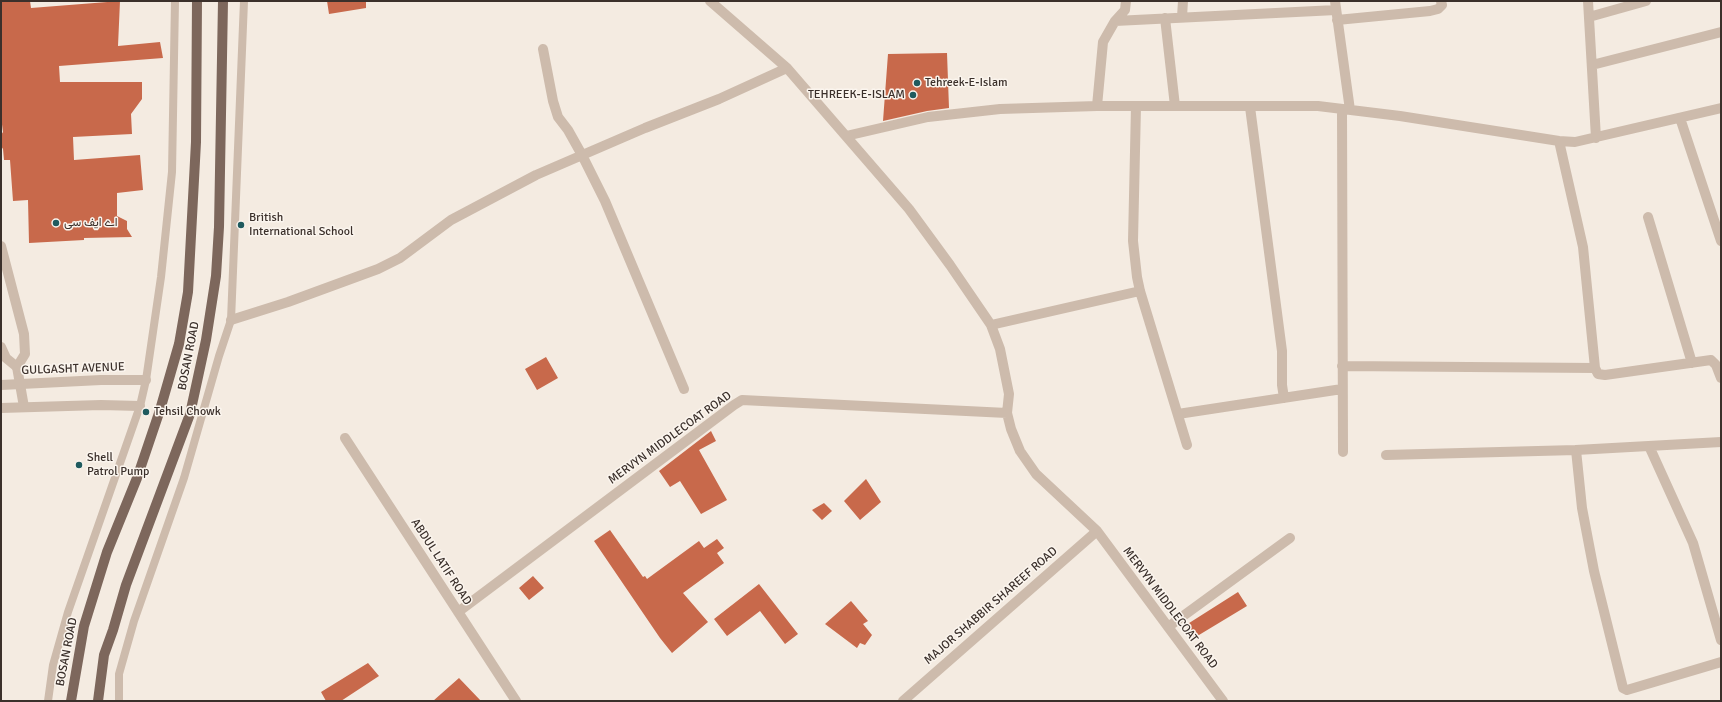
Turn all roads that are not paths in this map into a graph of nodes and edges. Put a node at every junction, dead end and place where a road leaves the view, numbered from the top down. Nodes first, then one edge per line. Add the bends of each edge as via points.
1 (175, 1) edge
2 (197, 1) edge
3 (223, 1) edge
4 (244, 1) edge
5 (710, 1) edge
6 (1126, 1) edge
7 (1183, 1) edge
8 (1441, 1) edge
9 (1588, 1) edge
10 (1642, 2) edge
11 (1336, 10) edge
12 (1182, 17) junction
13 (1589, 17) junction
14 (1165, 18) junction
15 (1115, 21) junction
16 (1721, 32) edge
17 (543, 49) dead end
18 (1592, 65) junction
19 (786, 68) junction
20 (1097, 106) junction
21 (1136, 106) junction
22 (1175, 106) junction
23 (1250, 107) junction
24 (1721, 108) edge
25 (1346, 110) junction
26 (1680, 118) junction
27 (846, 136) junction
28 (1596, 138) junction
29 (1559, 141) junction
30 (582, 155) junction
31 (1648, 217) dead end
32 (1721, 241) edge
33 (1, 246) edge
34 (1140, 291) junction
35 (231, 320) junction
36 (991, 325) junction
37 (1, 347) edge
38 (1692, 363) junction
39 (1342, 366) junction
40 (17, 367) junction
41 (1595, 368) junction
42 (1721, 378) edge
43 (146, 380) junction
44 (20, 384) junction
45 (1, 385) edge
46 (684, 389) dead end
47 (1342, 389) junction
48 (1284, 398) junction
49 (140, 406) junction
50 (24, 407) junction
51 (1, 408) edge
52 (1007, 413) junction
53 (1178, 414) junction
54 (345, 438) dead end
55 (1721, 442) edge
56 (1187, 445) dead end
57 (1649, 446) junction
58 (1576, 450) junction
59 (1343, 452) dead end
60 (1386, 455) dead end
61 (1097, 531) junction
62 (1290, 538) dead end
63 (458, 612) junction
64 (1168, 627) junction
65 (1721, 640) edge
66 (1721, 662) edge
67 (48, 701) edge
68 (71, 701) edge
69 (98, 701) edge
70 (119, 701) edge
71 (516, 701) edge
72 (903, 701) edge
73 (1223, 701) edge

1 - 43 lane via 172,172 161,277
2 - 68 main road, BOSAN ROAD via 196,142 187,300 179,344 160,410 137,478 107,552 84,626
3 - 69 main road, BOSAN ROAD via 219,226 216,276 206,340 190,414 126,586 104,655
4 - 35 lane
5 - 19 street
6 - 15 street via 1125,10
7 - 12 street
8 - 11 street via 1442,5 1438,9 1430,11
9 - 13 street
10 - 13 street
11 - 12 street
11 - 25 street
12 - 14 street
13 - 18 street
14 - 15 street
14 - 22 street
15 - 20 street via 1103,42
16 - 18 street
17 - 30 street via 558,117
18 - 28 street
19 - 27 street
19 - 30 street via 719,99
20 - 21 street
20 - 27 street via 992,110 928,117
21 - 22 street
21 - 34 street via 1133,241
22 - 23 street
23 - 25 street via 1318,106
23 - 48 street via 1282,351
24 - 26 street
25 - 29 street
25 - 39 street
26 - 28 street
26 - 32 street
27 - 36 street via 909,209
28 - 29 street via 1575,142
29 - 41 street via 1583,247
30 - 35 street via 450,220 400,258 378,269
30 - 46 street via 605,201
31 - 38 street
33 - 40 street, GULGASHT AVENUE via 24,334 24,354
34 - 36 street
34 - 53 street
35 - 70 lane via 184,478 134,621 119,674
36 - 52 street via 1000,349 1009,394
37 - 40 street, GULGASHT AVENUE via 6,358
38 - 41 street via 1605,375 1598,374
38 - 42 street via 1711,360
39 - 41 street
39 - 47 street
40 - 44 street
43 - 44 street, GULGASHT AVENUE
43 - 49 lane
44 - 45 street, GULGASHT AVENUE
44 - 50 street
47 - 48 street
47 - 59 street
48 - 53 street
49 - 50 street
49 - 67 lane via 68,612 53,665
50 - 51 street
52 - 61 street, MERVYN MIDDLECOAT ROAD via 1020,451 1036,474
52 - 63 street, MERVYN MIDDLECOAT ROAD via 742,400
53 - 56 street
54 - 63 street, ABDUL LATIF ROAD
55 - 57 street
57 - 58 street
57 - 65 street via 1693,543
58 - 60 street
58 - 66 street via 1582,508 1594,571 1623,688 1627,690
61 - 64 street, MERVYN MIDDLECOAT ROAD
61 - 72 street, MAJOR SHABBIR SHAREEF ROAD
62 - 64 street
63 - 71 street, ABDUL LATIF ROAD
64 - 73 street, MERVYN MIDDLECOAT ROAD

